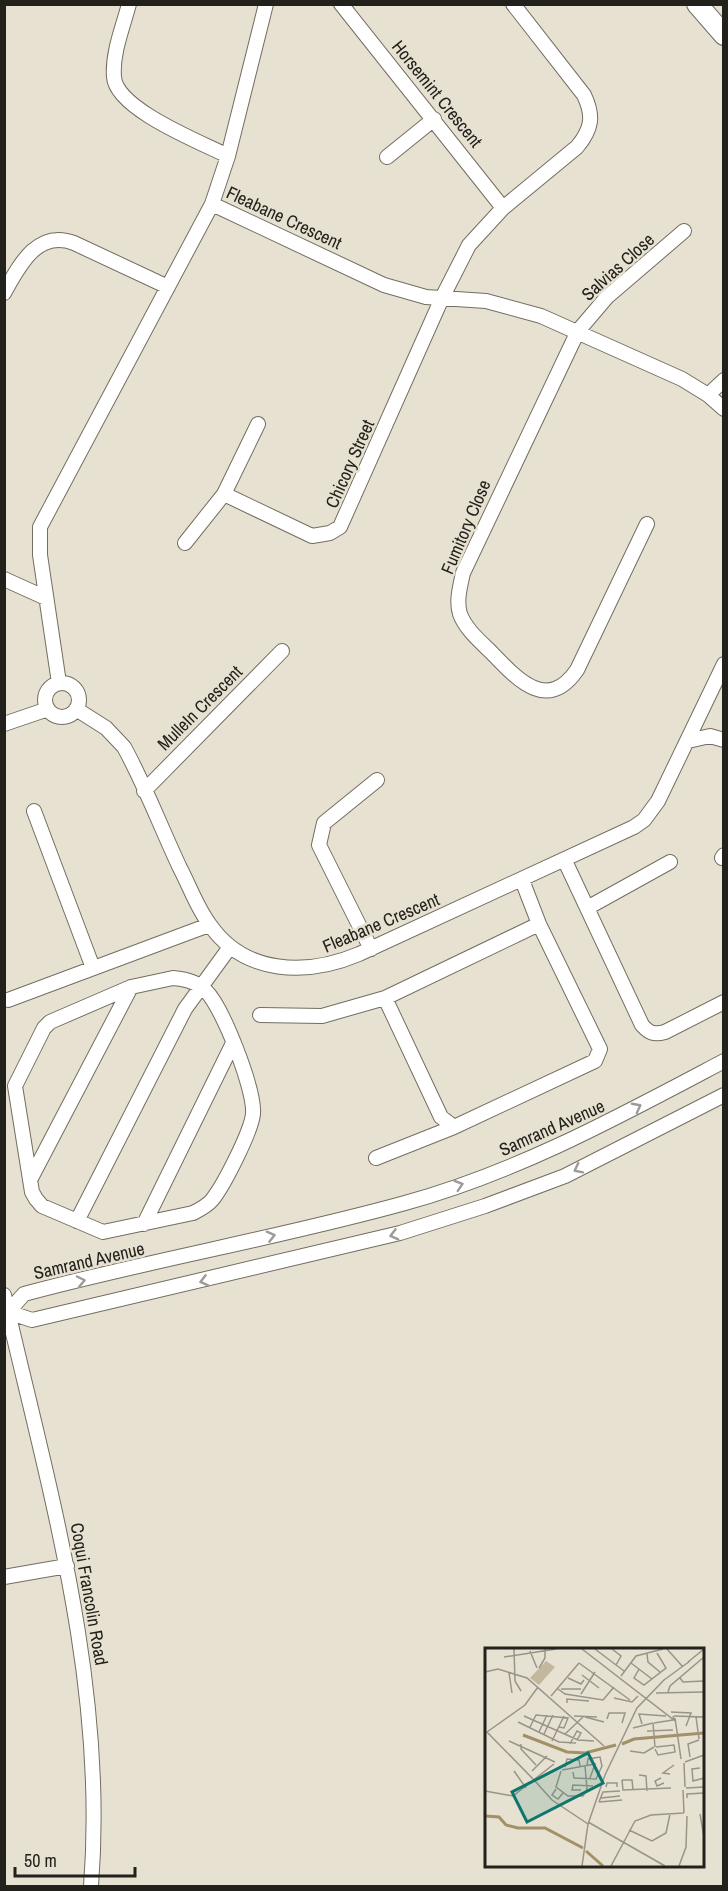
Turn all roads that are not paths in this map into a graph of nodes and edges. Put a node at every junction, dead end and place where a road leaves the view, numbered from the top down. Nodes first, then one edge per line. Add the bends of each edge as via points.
1 (129, 4) edge
2 (266, 4) edge
3 (341, 4) edge
4 (513, 4) edge
5 (697, 4) edge
6 (723, 35) edge
7 (434, 119) junction
8 (228, 156) junction
9 (387, 157) dead end
10 (212, 204) junction
11 (503, 208) junction
12 (684, 231) dead end
13 (168, 287) junction
14 (4, 293) edge
15 (442, 297) junction
16 (579, 331) junction
17 (723, 380) edge
18 (708, 395) junction
19 (723, 409) edge
20 (258, 424) dead end
21 (224, 494) junction
22 (646, 524) dead end
23 (185, 543) dead end
24 (4, 579) edge
25 (46, 598) junction
26 (282, 651) dead end
27 (723, 664) edge
28 (59, 683) junction
29 (48, 709) junction
30 (76, 709) junction
31 (4, 724) edge
32 (723, 740) edge
33 (688, 741) junction
34 (377, 780) dead end
35 (144, 791) junction
36 (34, 812) dead end
37 (565, 861) junction
38 (670, 862) dead end
39 (522, 880) junction
40 (587, 908) junction
41 (539, 924) junction
42 (209, 925) junction
43 (230, 947) junction
44 (371, 949) junction
45 (93, 968) junction
46 (201, 986) junction
47 (131, 987) junction
48 (385, 998) junction
49 (8, 1000) dead end
50 (723, 1002) edge
51 (260, 1015) dead end
52 (233, 1043) junction
53 (723, 1061) edge
54 (723, 1095) edge
55 (454, 1127) junction
56 (376, 1158) dead end
57 (30, 1180) junction
58 (76, 1221) junction
59 (144, 1224) junction
60 (4, 1295) edge
61 (6, 1312) edge
62 (67, 1566) junction
63 (4, 1577) edge
64 (91, 1887) edge

1 - 8 street via 114,68 119,94 139,110
2 - 8 street
3 - 7 street, Horsemint Crescent
4 - 11 street, Chicory Street via 584,95 592,123 577,147
5 - 6 main road
7 - 9 street
7 - 11 street, Horsemint Crescent
8 - 10 street
10 - 13 street, Fleabane Crescent
10 - 15 street, Fleabane Crescent via 384,285 426,297
11 - 15 street, Chicory Street via 469,245
12 - 16 street, Salvias Close via 607,297
13 - 14 street via 74,243 57,239 31,250
13 - 25 street, Fleabane Crescent via 44,518 39,546
15 - 16 street, Fleabane Crescent via 486,301
15 - 21 street, Chicory Street via 340,527 312,536
16 - 18 street, Fleabane Crescent
16 - 22 street, Fumitory Close via 463,573 458,602 466,626 520,681 533,688 558,688 577,670
17 - 18 street
18 - 19 street, Fleabane Crescent
20 - 21 street
21 - 23 street
24 - 25 street
25 - 28 street, Fleabane Crescent
26 - 35 street, MulleIn Crescent
27 - 33 street, Fleabane Crescent
28 - 29 street via 47,692
28 - 30 street via 73,688 78,701
29 - 30 street via 64,717
29 - 31 street
30 - 35 street, Fleabane Crescent via 118,739
32 - 33 street via 710,736
33 - 37 street, Fleabane Crescent via 644,820
34 - 44 street via 329,818 320,833 319,845
35 - 42 street, Fleabane Crescent
36 - 45 street
37 - 39 street, Fleabane Crescent
37 - 40 street
38 - 40 street
39 - 41 street
39 - 44 street, Fleabane Crescent
40 - 50 street via 648,1031 665,1032
41 - 48 street
41 - 55 street via 600,1053 592,1064
42 - 43 street, Fleabane Crescent
42 - 45 street
43 - 44 street, Fleabane Crescent via 264,964 304,969 339,963
43 - 46 street
45 - 49 street
46 - 47 street via 173,978
46 - 52 street via 216,1004
46 - 58 street via 185,1009
47 - 57 street
47 - 57 street via 50,1022 17,1078 16,1096
48 - 51 street via 322,1016
48 - 55 street via 441,1117
52 - 59 street
52 - 59 street via 252,1098 250,1130 211,1201 193,1213
61 -> 53 street, Samrand Avenue via 24,1294 406,1203 486,1176 594,1131
54 -> 61 street via 565,1176 400,1233 32,1320
55 - 56 street
57 - 58 street via 32,1192 42,1206
58 - 59 street via 103,1232
60 - 61 street, Coqui Francolin Road
61 - 62 street, Coqui Francolin Road via 50,1479
62 - 63 street
62 - 64 street, Coqui Francolin Road via 82,1653 95,1784

